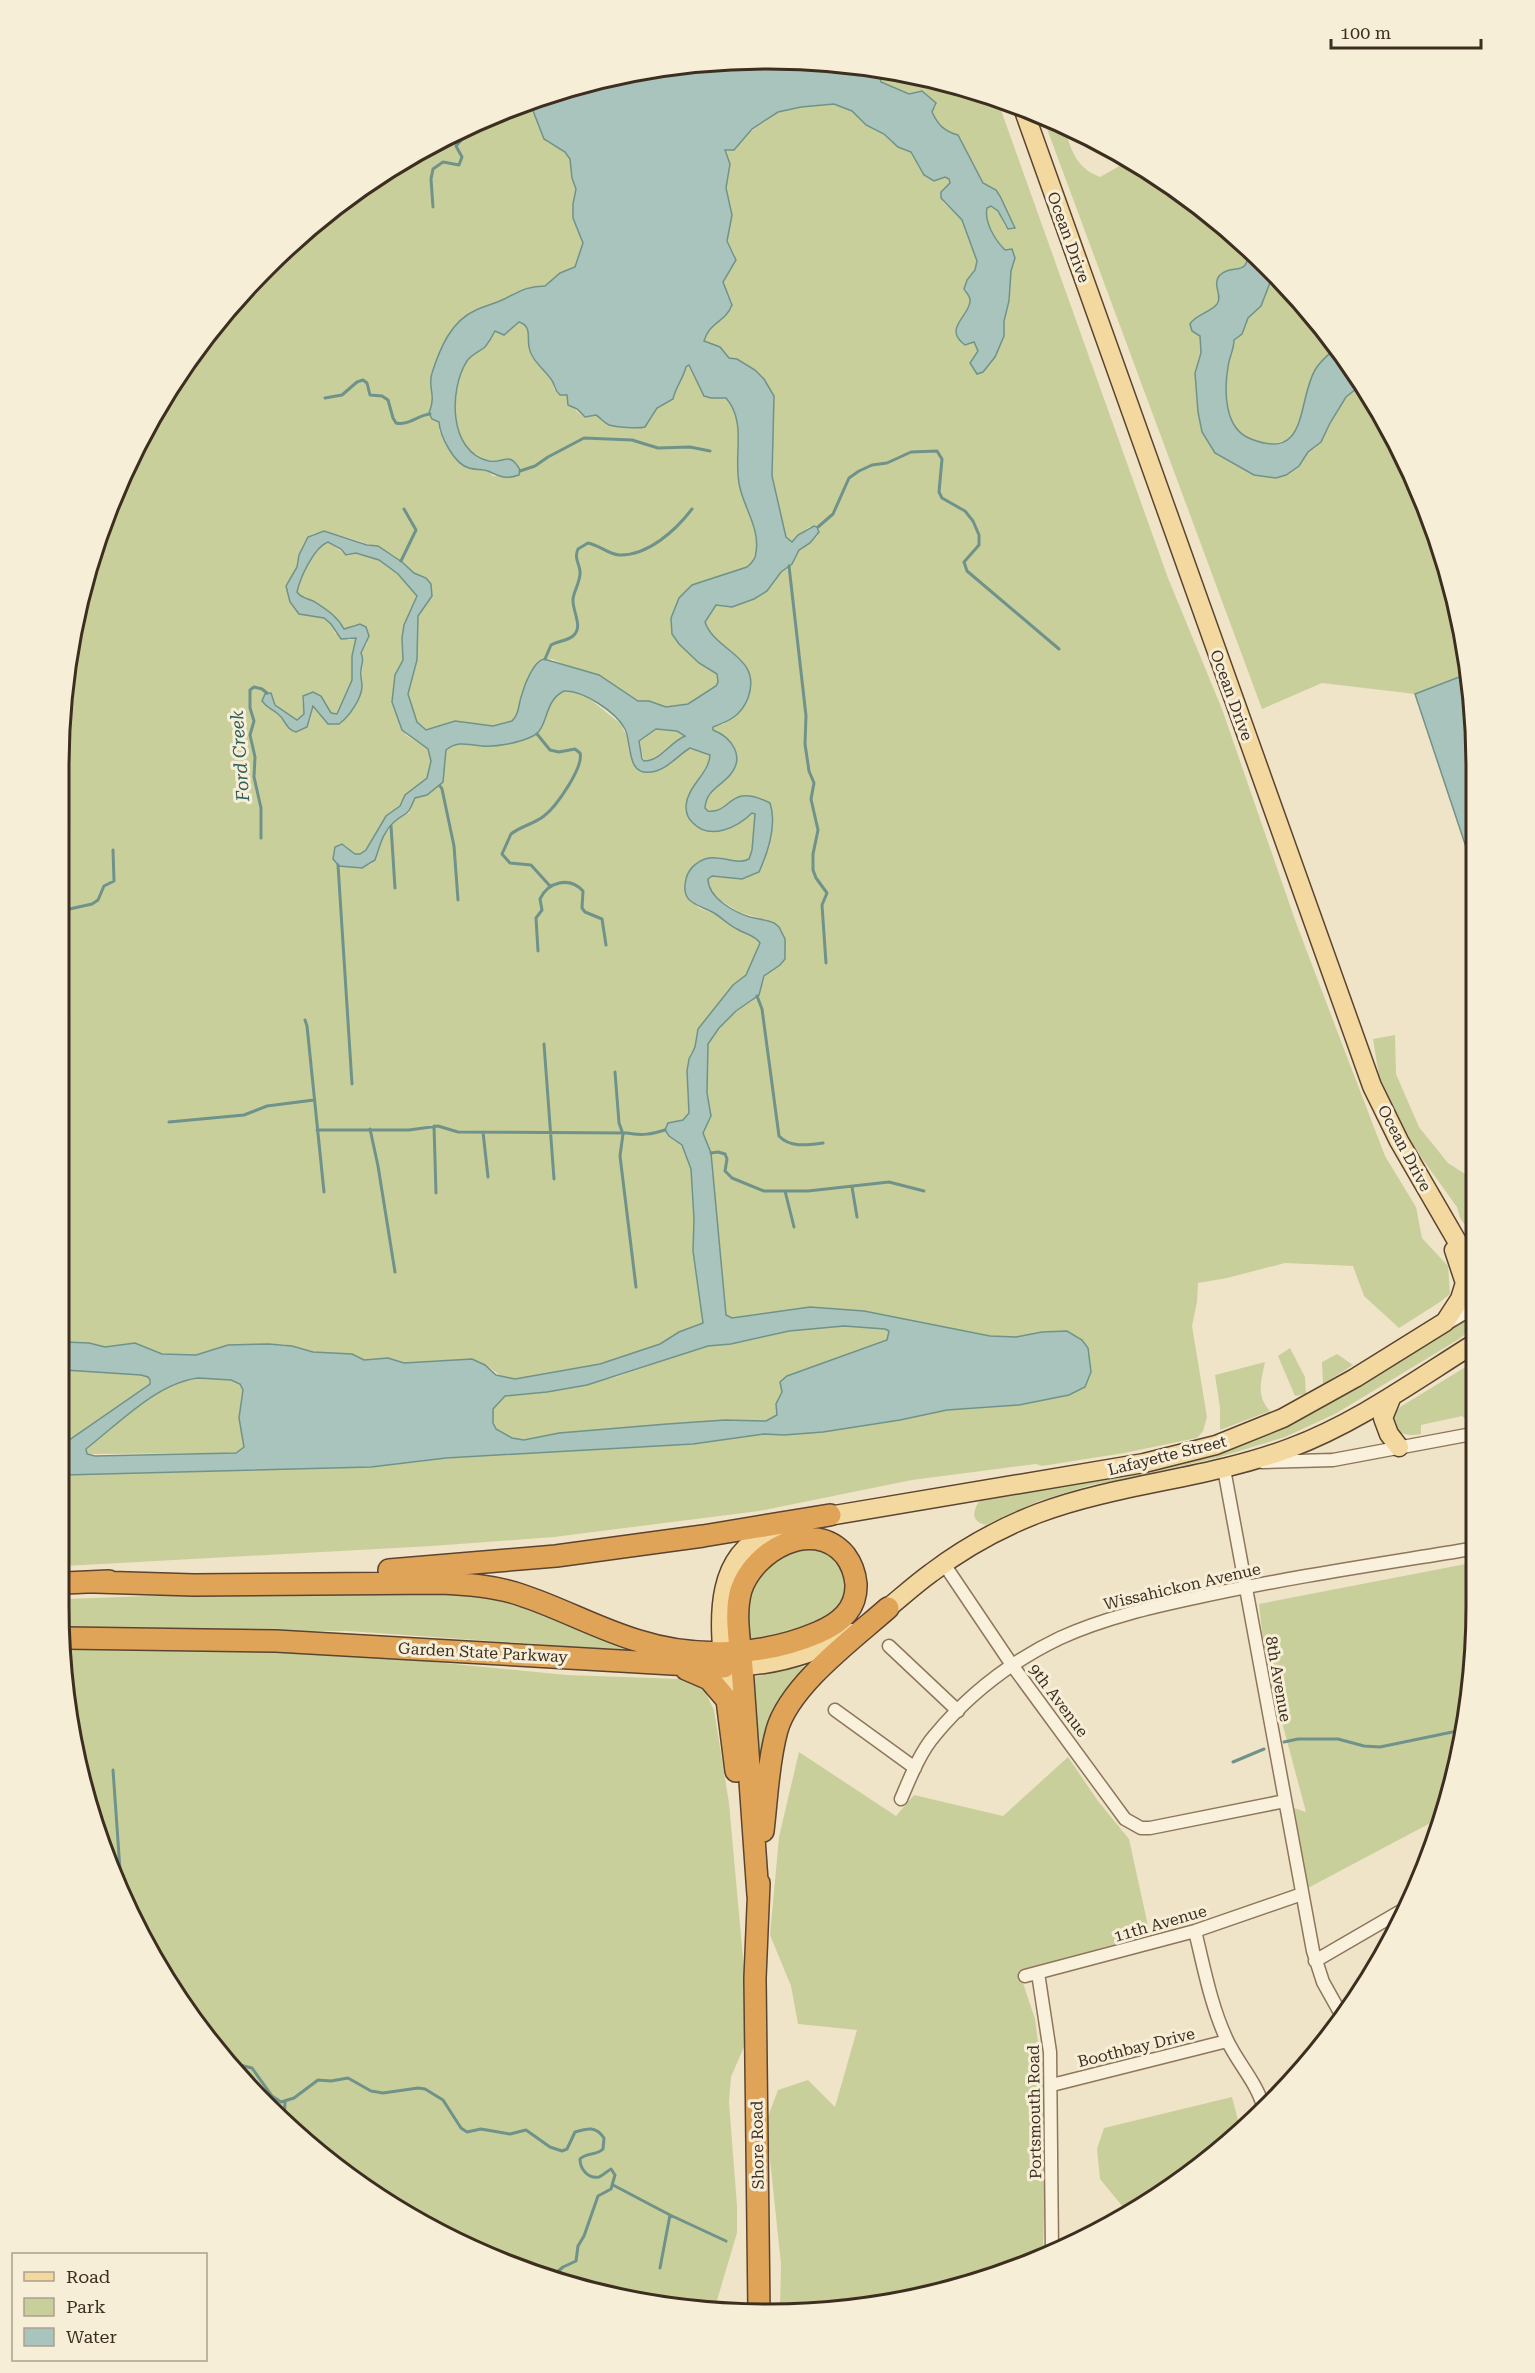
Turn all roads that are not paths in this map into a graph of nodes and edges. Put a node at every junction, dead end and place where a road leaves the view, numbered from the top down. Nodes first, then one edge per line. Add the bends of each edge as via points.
1 (1027, 119) edge
2 (1444, 1220) junction
3 (1466, 1241) edge
4 (1466, 1257) edge
5 (1466, 1310) edge
6 (1445, 1322) junction
7 (1466, 1349) edge
8 (1392, 1396) junction
9 (1466, 1435) edge
10 (1399, 1447) junction
11 (1252, 1462) junction
12 (1224, 1469) junction
13 (830, 1515) junction
14 (1466, 1550) edge
15 (944, 1564) junction
16 (95, 1581) junction
17 (69, 1583) edge
18 (1246, 1586) junction
19 (888, 1608) junction
20 (70, 1638) edge
21 (889, 1646) dead end
22 (732, 1659) junction
23 (677, 1665) junction
24 (1012, 1665) junction
25 (728, 1700) junction
26 (835, 1710) dead end
27 (958, 1711) junction
28 (915, 1768) junction
29 (901, 1799) dead end
30 (1285, 1801) junction
31 (1302, 1894) junction
32 (758, 1895) junction
33 (1393, 1916) edge
34 (1195, 1932) junction
35 (1315, 1961) junction
36 (1038, 1973) junction
37 (1025, 1976) dead end
38 (755, 1978) junction
39 (1338, 2009) edge
40 (1227, 2041) junction
41 (1052, 2085) junction
42 (1261, 2099) edge
43 (1052, 2243) edge
44 (759, 2304) edge

1 - 2 main road, Ocean Drive via 1372,1086
2 - 3 main road
2 - 4 main road, Ocean Drive
2 - 6 main road via 1464,1283 1460,1299
5 - 6 main road, Lafayette Street
6 - 13 main road, Lafayette Street via 1316,1401 1216,1445 1125,1467
7 - 8 main road, Lafayette Street
8 - 10 main road via 1383,1418
8 - 11 main road, Lafayette Street via 1328,1432
9 - 10 street
10 - 11 street via 1319,1461
11 - 12 main road, Lafayette Street
12 - 15 main road, Lafayette Street via 1054,1508 998,1532
12 - 18 street, 8th Avenue
13 - 16 highway via 638,1546 509,1561 370,1571
13 - 22 main road, Lafayette Street via 772,1531 749,1545 737,1559 725,1582 721,1601
14 - 18 street, Wissahickon Avenue
15 - 19 main road, Lafayette Street
15 - 24 street, 9th Avenue
16 - 17 highway
16 - 22 highway via 476,1585 520,1595 651,1644
18 - 24 street, Wissahickon Avenue via 1096,1624 1059,1638
18 - 30 street, 8th Avenue
19 - 22 main road, Garden State Parkway via 851,1634 808,1653 785,1660
19 - 32 highway via 800,1689 781,1719 773,1751
20 - 23 highway, Garden State Parkway via 298,1642
21 - 27 street
22 - 22 highway via 739,1598 748,1575 759,1561 779,1546 802,1539 824,1540 843,1553 856,1582 852,1605 844,1617 808,1636
22 - 23 highway, Garden State Parkway
22 - 25 main road, Shore Road
22 - 32 highway
23 - 25 highway via 709,1679
24 - 27 street, Wissahickon Avenue
24 - 30 street, 9th Avenue via 1125,1819 1141,1828
25 - 38 highway, Shore Road
26 - 28 street
27 - 28 street, Wissahickon Avenue via 934,1736
28 - 29 street, Wissahickon Avenue
30 - 31 street, 8th Avenue
31 - 34 street, 11th Avenue
31 - 35 street, 8th Avenue
32 - 38 highway, Shore Road
33 - 35 street
34 - 36 street, 11th Avenue
34 - 40 street via 1209,1992
35 - 39 street, 8th Avenue
36 - 37 street, 11th Avenue
36 - 41 street, Portsmouth Road
38 - 44 highway, Shore Road
40 - 41 street, Boothbay Drive
40 - 42 street
41 - 43 street, Portsmouth Road

